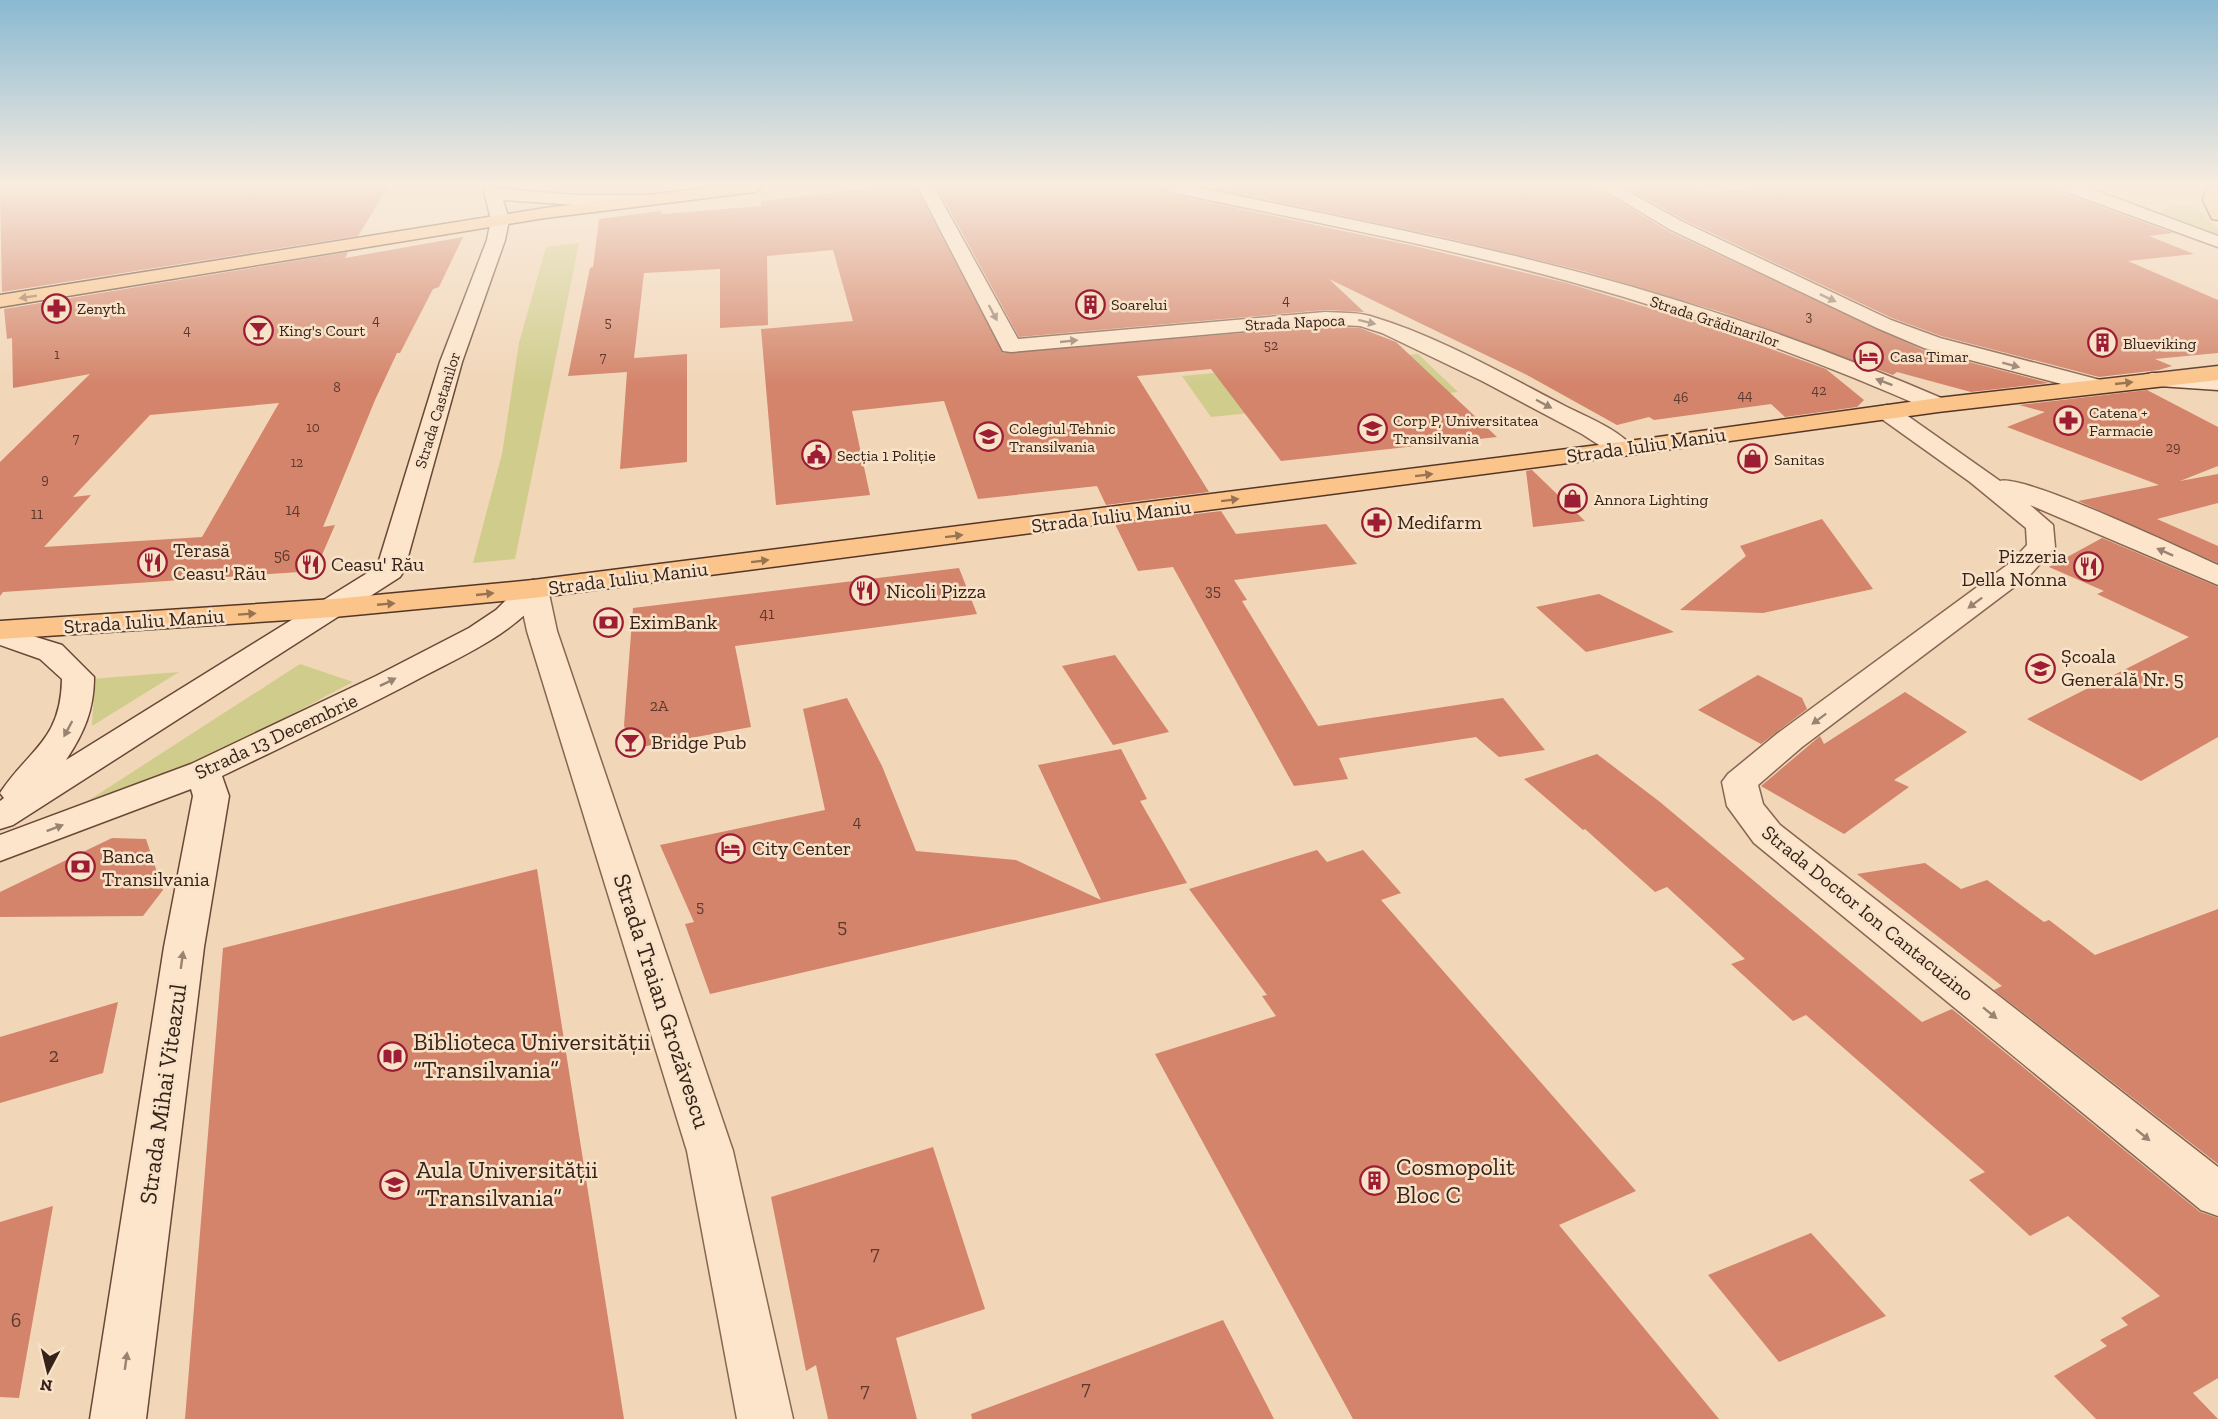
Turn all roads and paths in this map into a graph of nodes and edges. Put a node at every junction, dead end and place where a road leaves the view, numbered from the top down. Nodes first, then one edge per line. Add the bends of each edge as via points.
1 (295, 253) edge
2 (491, 253) edge
3 (961, 253) edge
4 (1479, 253) edge
5 (1734, 253) edge
6 (0, 301) edge
7 (2218, 373) edge
8 (2152, 380) junction
9 (2218, 384) edge
10 (2096, 386) junction
11 (1938, 405) junction
12 (1887, 412) junction
13 (1622, 449) junction
14 (1979, 477) junction
15 (2080, 514) junction
16 (2038, 525) junction
17 (2218, 576) edge
18 (533, 590) junction
19 (334, 608) junction
20 (0, 630) edge
21 (0, 635) edge
22 (204, 772) junction
23 (0, 811) edge
24 (0, 817) edge
25 (0, 849) edge
26 (2218, 1195) edge
27 (118, 1419) edge
28 (765, 1419) edge

1 -> 6 main road
2 - 19 street, Strada Castanilor via 451,362 390,572
3 -> 13 street, Strada Napoca via 1011,346 1325,318 1362,320 1490,376
11 -> 4 street, Strada Grădinarilor via 1752,332
5 -> 10 street via 1932,343
7 - 8 main road, Strada Iuliu Maniu
8 - 9 street
10 -> 8 main road, Strada Iuliu Maniu
10 - 11 main road, Strada Iuliu Maniu
11 - 12 main road, Strada Iuliu Maniu
12 - 13 main road, Strada Iuliu Maniu
12 - 14 street
18 -> 13 main road, Strada Iuliu Maniu
14 - 15 street
14 - 16 street
15 - 16 street via 2058,515
17 -> 15 street
16 -> 26 street, Strada Doctor Ion Cantacuzino via 2041,547 2020,569 1790,740 1740,782 1745,806 1767,834
19 -> 18 main road, Strada Iuliu Maniu
22 -> 18 street, Strada 13 Decembrie via 480,634 507,616
18 - 28 street, Strada Traian Grozăvescu via 542,631 710,1151
20 -> 19 main road, Strada Iuliu Maniu
19 - 24 street
21 -> 23 street via 51,652 78,677 80,698 72,724 56,751
25 -> 22 street, Strada 13 Decembrie
27 -> 22 street, Strada Mihai Viteazul via 184,947 211,796

